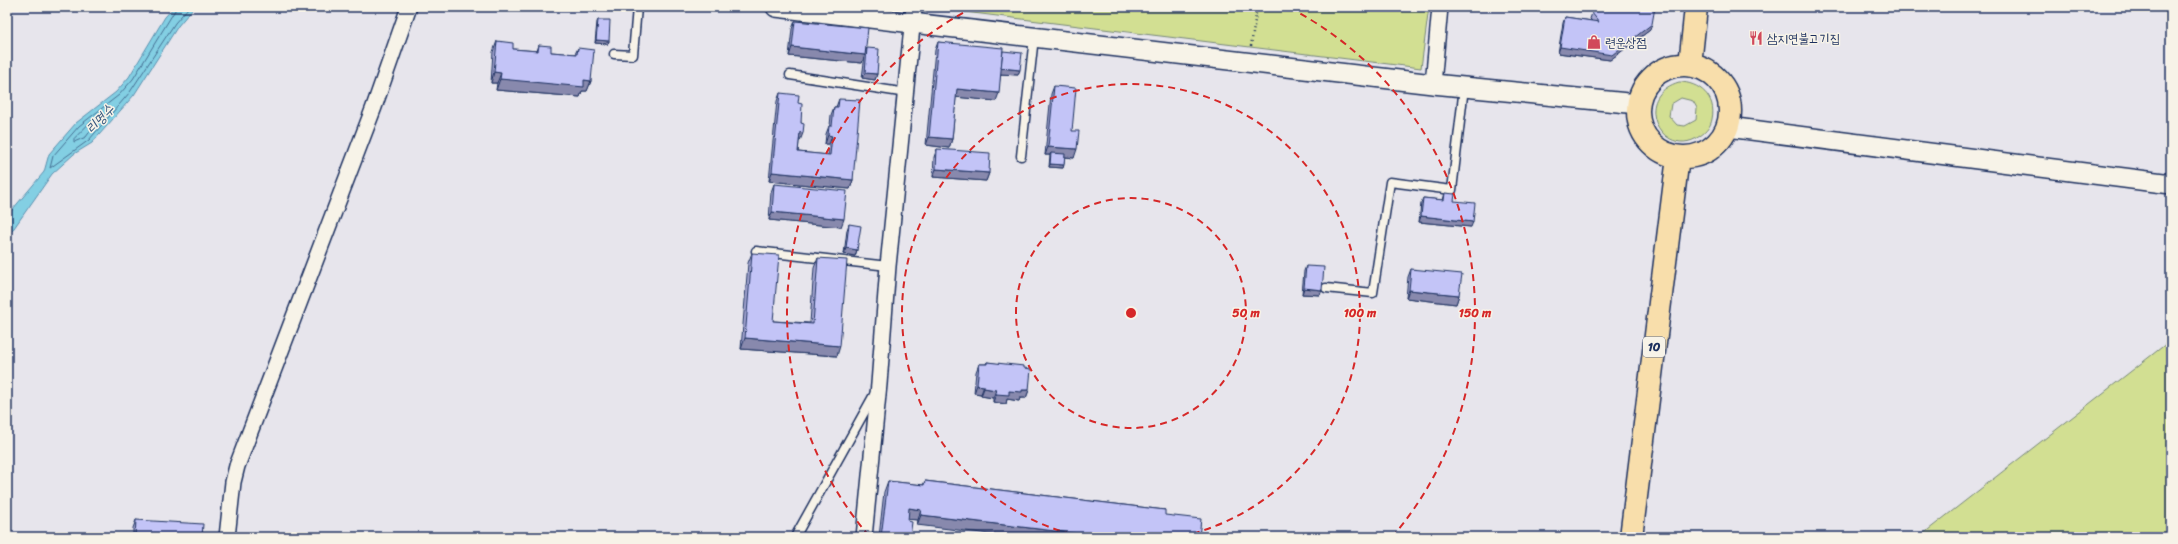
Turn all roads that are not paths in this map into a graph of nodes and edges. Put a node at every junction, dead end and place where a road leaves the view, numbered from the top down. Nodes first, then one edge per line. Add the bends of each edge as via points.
1 (409, 7) edge
2 (637, 7) edge
3 (776, 7) edge
4 (1440, 7) edge
5 (1696, 7) edge
6 (914, 14) edge
7 (1034, 36) junction
8 (614, 54) dead end
9 (1690, 65) junction
10 (790, 75) dead end
11 (1433, 84) junction
12 (1464, 87) junction
13 (907, 93) junction
14 (1638, 104) junction
15 (1728, 127) junction
16 (1021, 156) dead end
17 (1678, 157) junction
18 (2171, 184) edge
19 (756, 251) dead end
20 (888, 266) junction
21 (1326, 288) dead end
22 (880, 384) junction
23 (227, 537) edge
24 (795, 537) edge
25 (864, 537) edge
26 (1631, 537) edge

1 - 23 street via 237,466
2 - 8 lane via 633,56
3 - 6 street
4 - 11 street
5 - 9 main road
6 - 7 street
6 - 13 street
7 - 11 street
7 - 16 lane
9 - 14 main road via 1669,67 1652,78 1645,86
9 - 15 main road via 1709,72 1724,87 1730,106
10 - 13 lane
11 - 12 street
12 - 14 street
12 - 21 lane via 1452,190 1390,182 1373,293
13 - 20 street
14 - 17 main road via 1640,125 1650,143 1659,150
15 - 17 main road via 1723,136 1708,150 1699,155
15 - 18 street
17 - 26 main road, 10
19 - 20 lane
20 - 22 street
22 - 24 lane
22 - 25 street

